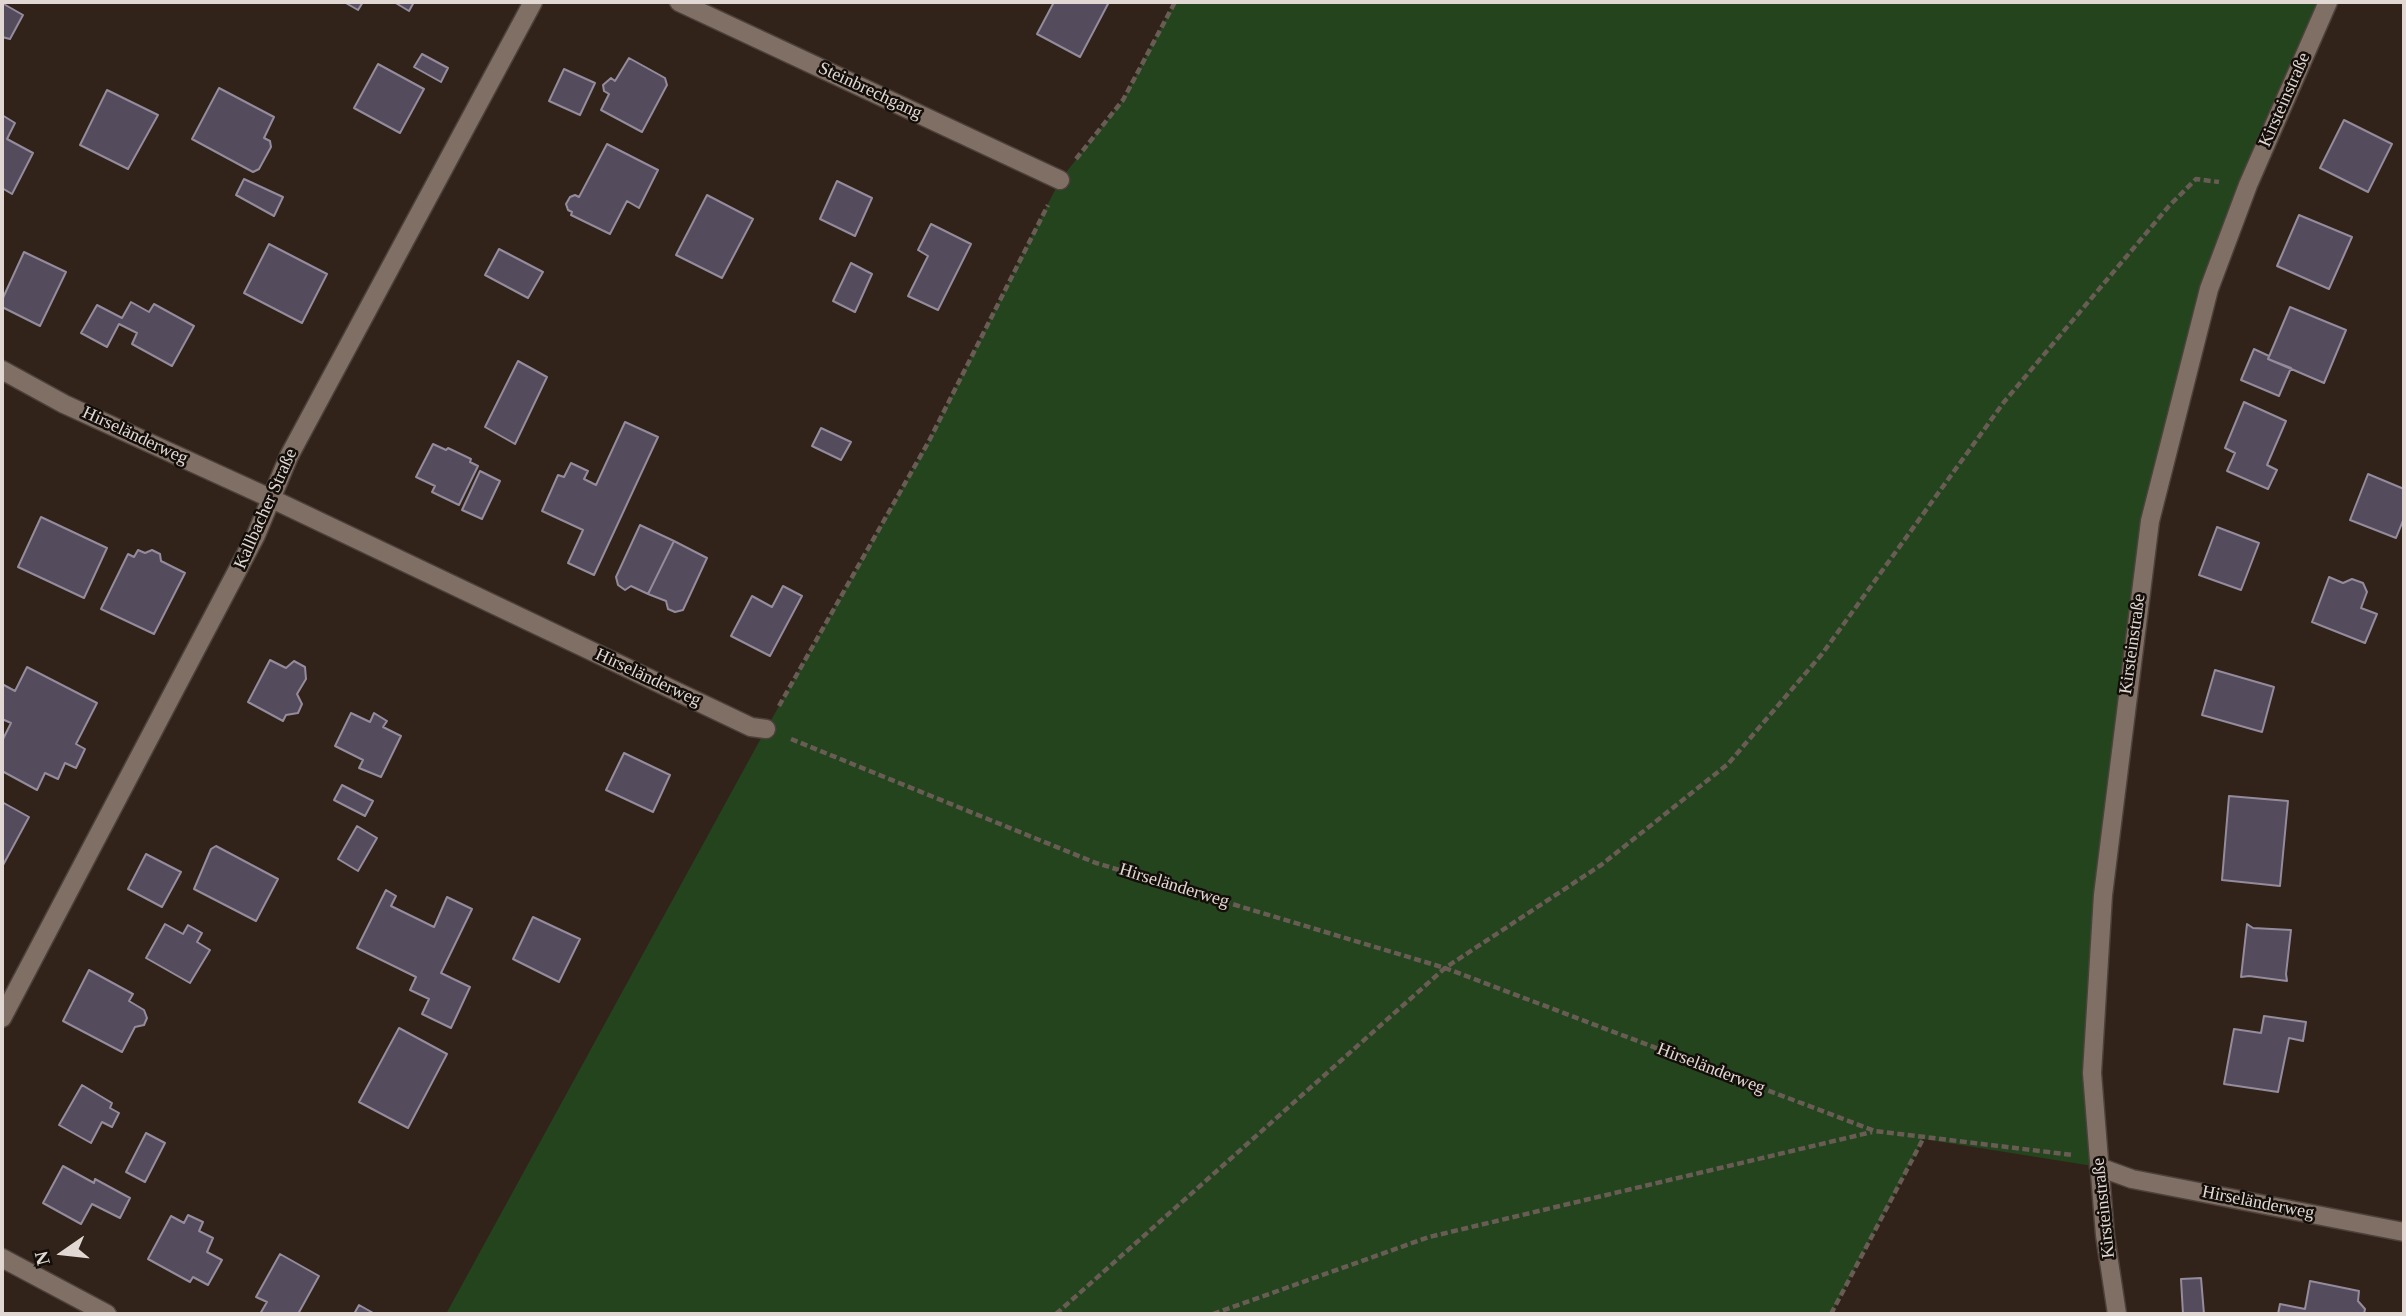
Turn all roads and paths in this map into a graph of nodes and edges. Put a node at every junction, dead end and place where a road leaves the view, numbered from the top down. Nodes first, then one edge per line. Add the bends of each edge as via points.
1 (533, 2) edge
2 (680, 2) edge
3 (1175, 2) edge
4 (2328, 2) edge
5 (1060, 180) junction
6 (2248, 185) junction
7 (2, 370) edge
8 (270, 498) junction
9 (766, 729) junction
10 (1445, 968) junction
11 (2, 1018) edge
12 (1875, 1131) junction
13 (1923, 1139) junction
14 (2099, 1167) junction
15 (2404, 1232) edge
16 (2, 1258) edge
17 (107, 1314) edge
18 (1056, 1314) edge
19 (1213, 1314) edge
20 (1831, 1314) edge
21 (2117, 1314) edge

1 - 8 street, Kallbacher Straße
2 - 5 street, Steinbrechgang
3 - 5 path via 1123,100
4 - 6 street, Kirsteinstraße
5 - 9 path via 929,441
6 - 10 path via 2196,179 2169,206 2004,402 1822,654 1728,764 1601,865
6 - 14 street, Kirsteinstraße via 2209,289 2150,521 2103,895 2092,1073
7 - 8 street, Hirseländerweg via 64,404
8 - 9 street, Hirseländerweg via 751,727
8 - 11 street, Kallbacher Straße via 250,547
9 - 10 path, Hirseländerweg via 1096,863
10 - 12 path, Hirseländerweg
10 - 18 path
12 - 13 path, Hirseländerweg
12 - 19 path via 1429,1237
13 - 14 path, Hirseländerweg via 2075,1156
13 - 20 path
14 - 15 street, Hirseländerweg via 2132,1179
14 - 21 street, Kirsteinstraße
16 - 17 street

